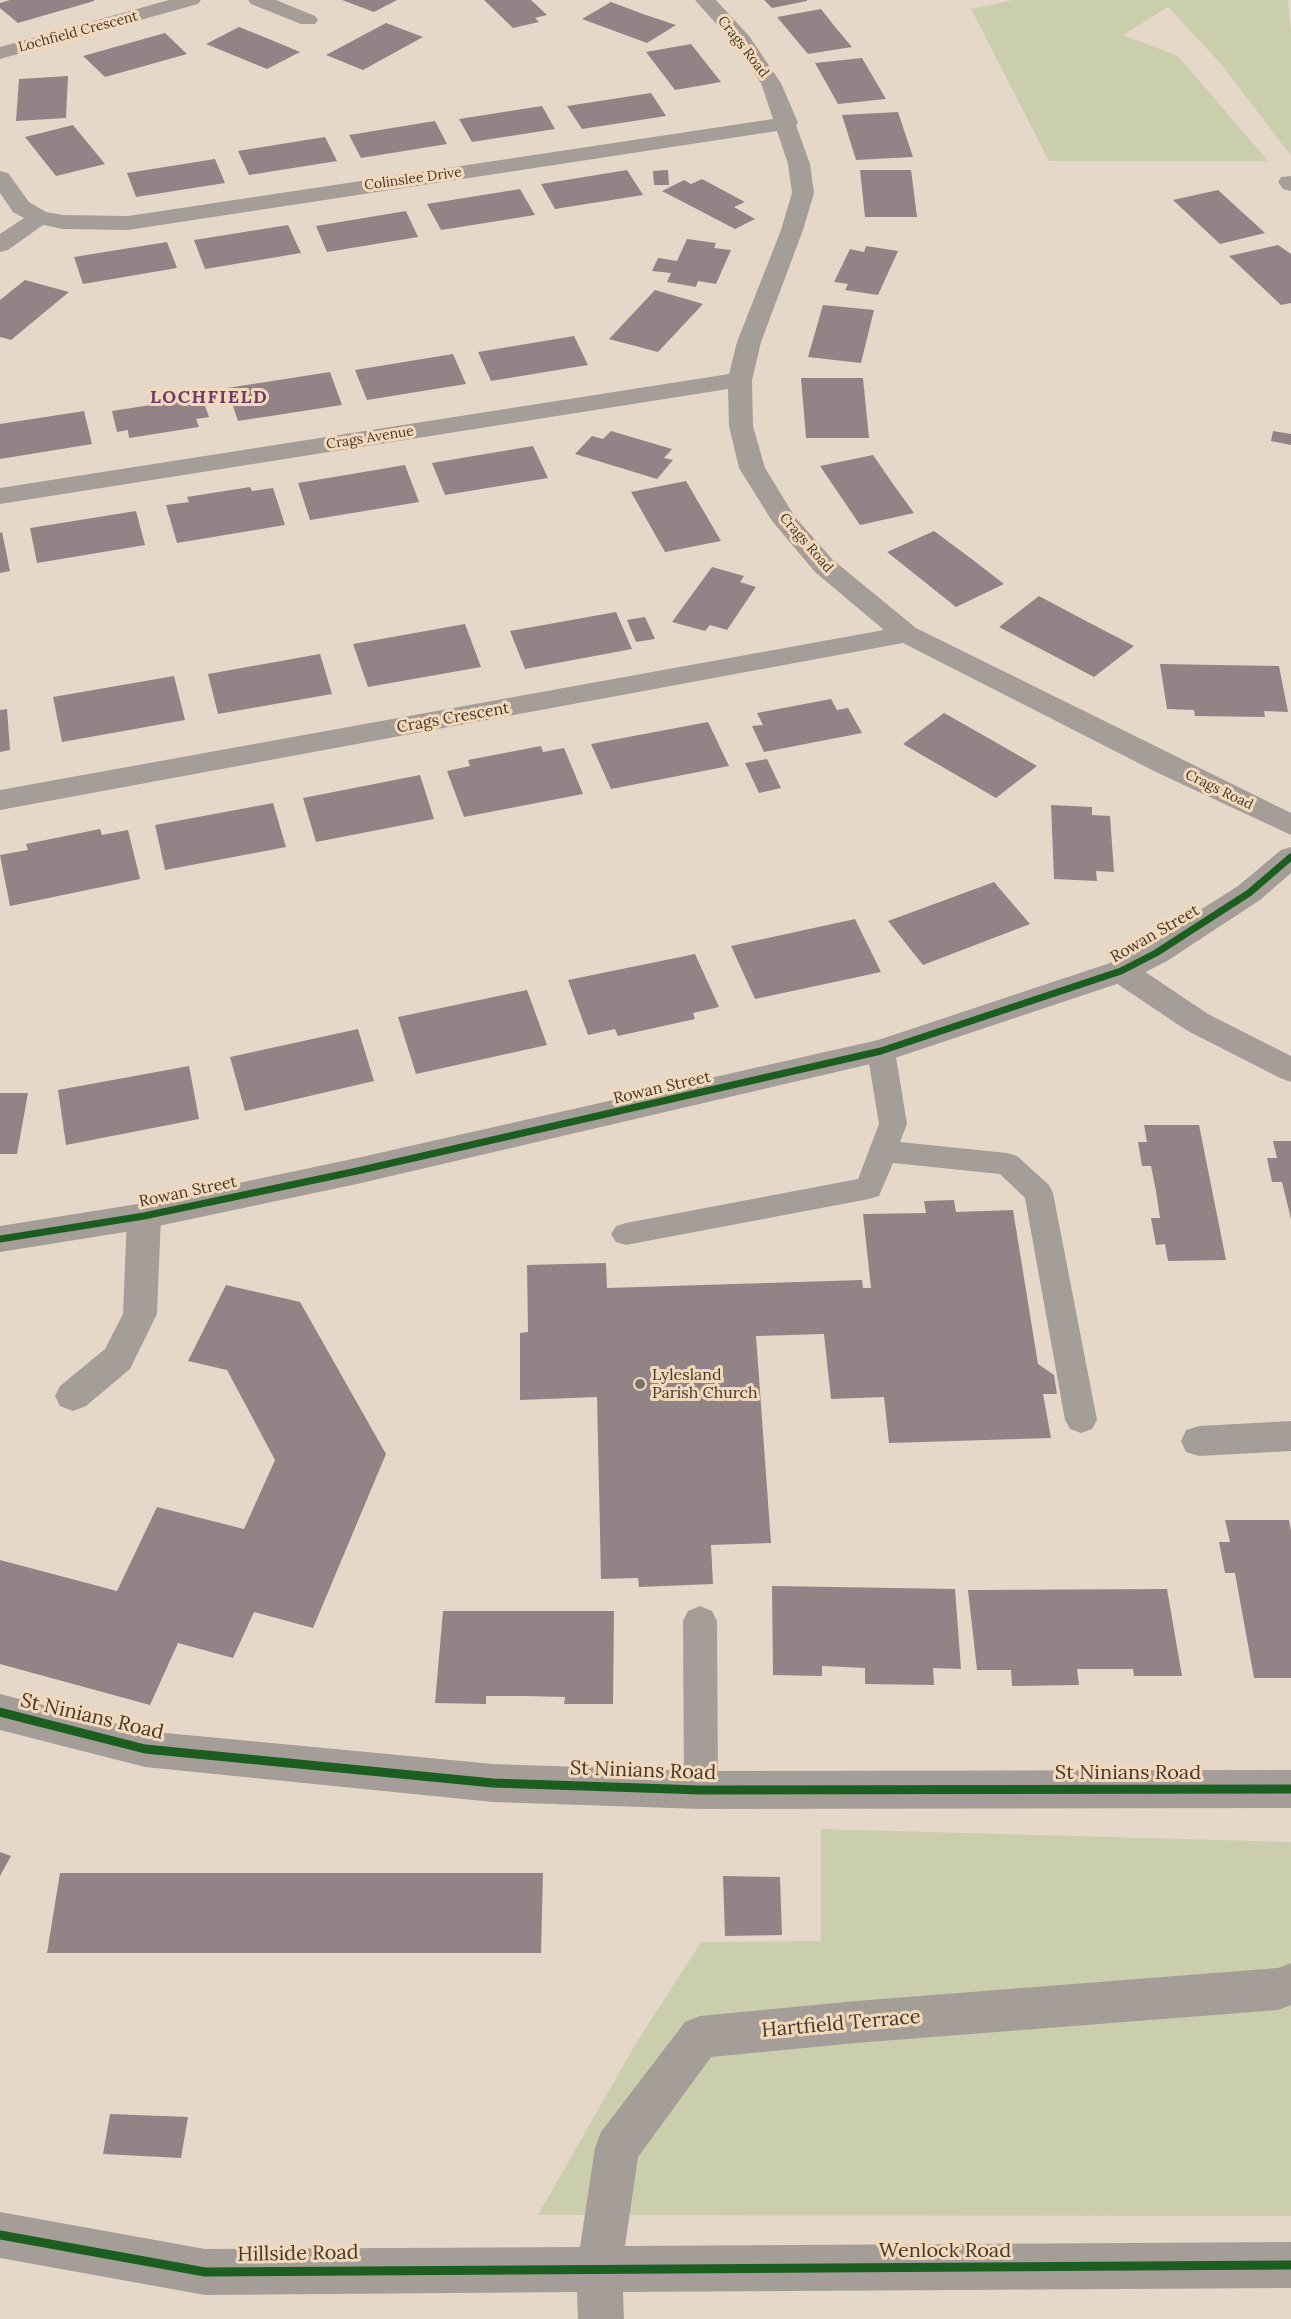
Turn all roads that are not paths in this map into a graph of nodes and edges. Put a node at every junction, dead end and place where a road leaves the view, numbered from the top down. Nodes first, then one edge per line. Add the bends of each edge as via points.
1 (191, 0) edge
2 (258, 0) edge
3 (705, 0) edge
4 (308, 20) dead end
5 (0, 53) edge
6 (787, 123) junction
7 (0, 178) edge
8 (39, 217) junction
9 (0, 245) edge
10 (740, 380) junction
11 (0, 496) edge
12 (906, 634) junction
13 (0, 800) edge
14 (1291, 825) edge
15 (1291, 857) edge
16 (1121, 971) junction
17 (881, 1052) junction
18 (1291, 1070) edge
19 (882, 1151) junction
20 (144, 1215) junction
21 (626, 1234) dead end
22 (0, 1239) edge
23 (73, 1396) dead end
24 (1081, 1420) dead end
25 (1291, 1436) edge
26 (1199, 1441) dead end
27 (700, 1621) dead end
28 (0, 1712) edge
29 (1291, 1789) edge
30 (701, 1790) junction
31 (1291, 1984) edge
32 (0, 2235) edge
33 (1291, 2265) edge
34 (598, 2270) junction
35 (601, 2319) edge

1 - 5 street, Lochfield Crescent
2 - 4 street
3 - 6 street, Crags Road via 742,40 771,82
6 - 8 street, Colinslee Drive via 128,223 83,224
6 - 10 street, Crags Road via 803,193 749,342
7 - 8 street, Colinslee Drive via 21,207
8 - 9 street
10 - 11 street, Crags Avenue
10 - 12 street, Crags Road via 741,426 752,468 785,521 824,566
12 - 13 street, Crags Crescent
12 - 14 street, Crags Road
15 - 16 street, Rowan Street via 1249,893
16 - 17 street, Rowan Street
16 - 18 street via 1197,1022
17 - 19 lane via 893,1124
17 - 20 street, Rowan Street via 369,1169
19 - 21 lane via 869,1188
19 - 24 lane via 1007,1164 1039,1193
20 - 22 street, Rowan Street
20 - 23 street via 140,1314 118,1359
25 - 26 street
27 - 30 lane
28 - 30 street, St Ninians Road via 145,1749 493,1783
29 - 30 street, St Ninians Road
31 - 34 street, Hartfield Terrace via 1278,1989 700,2037 617,2148
32 - 34 street, Hillside Road via 205,2272
33 - 34 street, Wenlock Road
34 - 35 street, Hartfield Terrace

